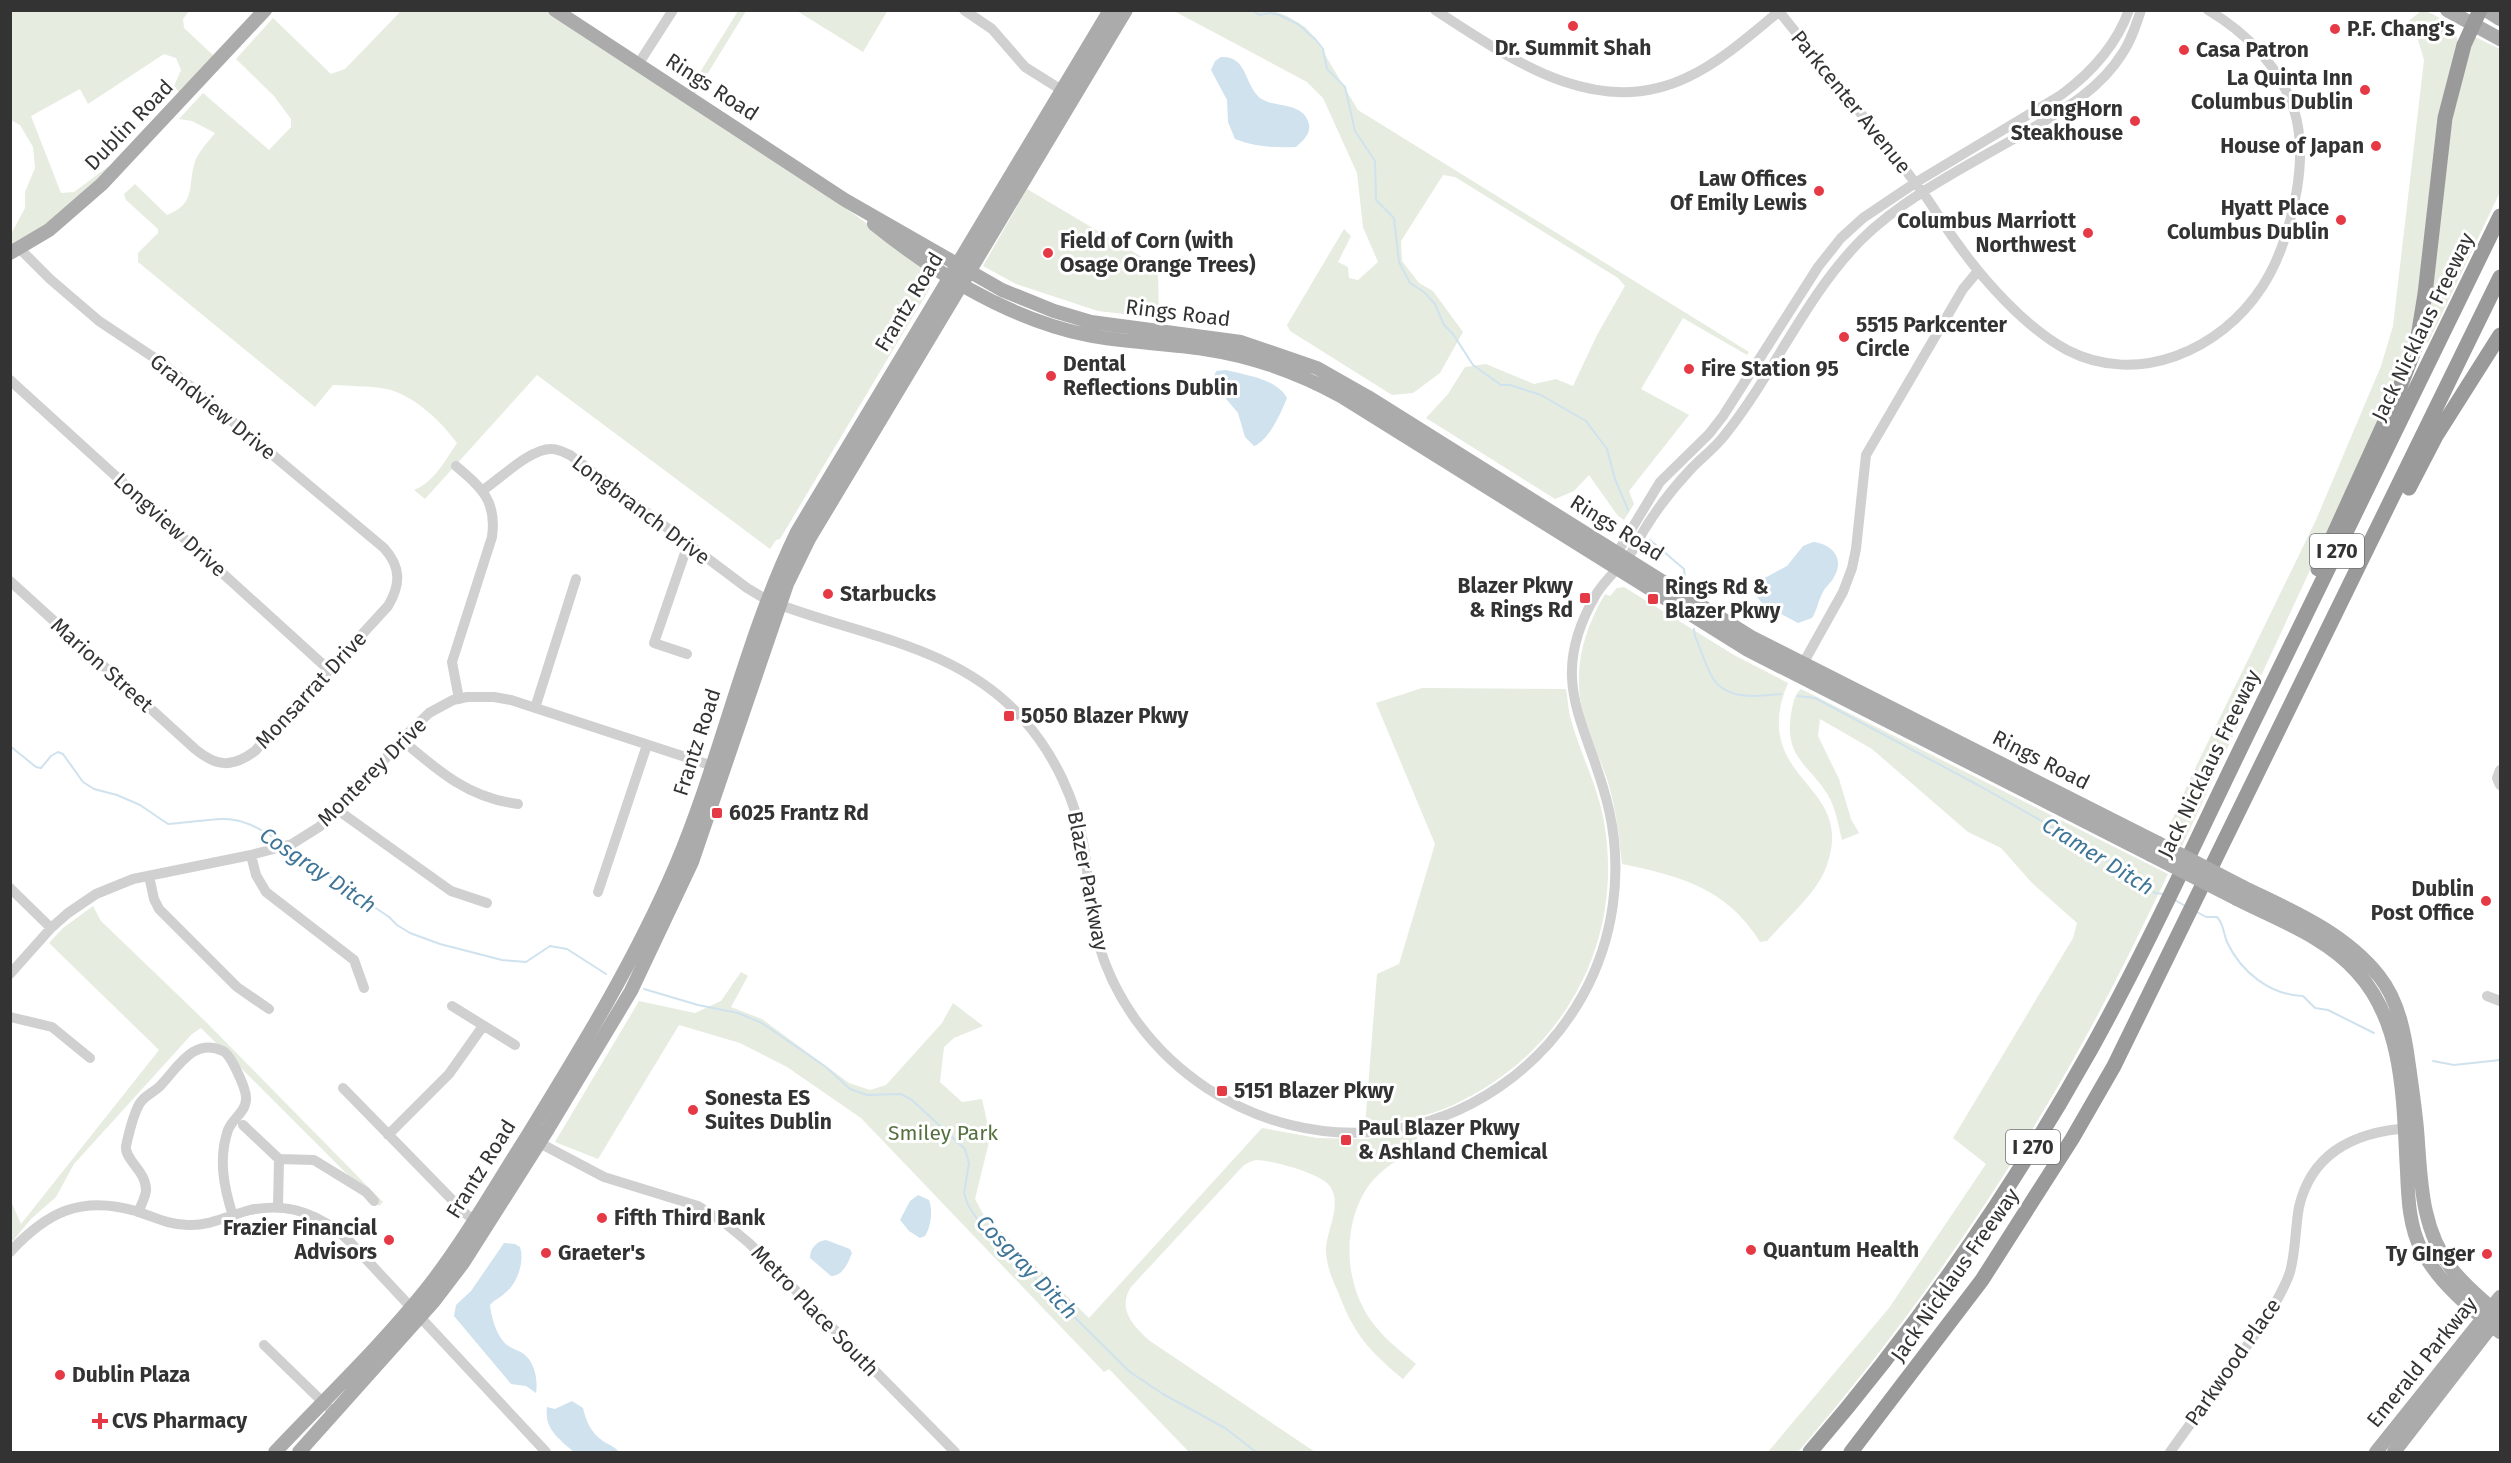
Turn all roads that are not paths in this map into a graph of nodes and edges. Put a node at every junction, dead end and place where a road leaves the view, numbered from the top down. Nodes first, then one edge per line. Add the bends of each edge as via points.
1 (265, 10) edge
2 (555, 10) edge
3 (672, 10) edge
4 (964, 10) edge
5 (1110, 10) edge
6 (1126, 10) edge
7 (1435, 10) edge
8 (2129, 10) edge
9 (2141, 10) edge
10 (2208, 10) edge
11 (2446, 10) edge
12 (2480, 10) edge
13 (2486, 10) edge
14 (1779, 11) edge
15 (2500, 19) edge
16 (2473, 25) junction
17 (2500, 39) edge
18 (639, 63) junction
19 (1068, 93) junction
20 (1916, 183) junction
21 (1923, 193) junction
22 (2500, 216) edge
23 (15, 250) edge
24 (1978, 272) junction
25 (959, 274) junction
26 (2500, 277) edge
27 (2500, 335) edge
28 (10, 380) edge
29 (456, 466) dead end
30 (483, 490) junction
31 (2377, 531) junction
32 (688, 544) junction
33 (1622, 556) junction
34 (1614, 568) junction
35 (398, 573) joint
36 (576, 579) dead end
37 (10, 581) edge
38 (773, 602) junction
39 (687, 654) dead end
40 (2282, 664) junction
41 (1800, 669) junction
42 (329, 670) junction
43 (459, 699) junction
44 (535, 708) junction
45 (402, 740) junction
46 (647, 745) junction
47 (195, 749) joint
48 (718, 767) junction
49 (2500, 770) edge
50 (2500, 785) edge
51 (518, 804) dead end
52 (339, 811) junction
53 (252, 855) junction
54 (676, 864) junction
55 (149, 876) junction
56 (683, 884) junction
57 (10, 888) edge
58 (598, 892) dead end
59 (487, 903) dead end
60 (51, 928) junction
61 (10, 974) edge
62 (364, 988) dead end
63 (2487, 996) dead end
64 (2500, 1001) edge
65 (452, 1006) dead end
66 (269, 1009) dead end
67 (10, 1017) edge
68 (483, 1026) junction
69 (515, 1045) dead end
70 (90, 1058) dead end
71 (343, 1088) dead end
72 (243, 1125) dead end
73 (2410, 1128) junction
74 (388, 1135) junction
75 (533, 1140) junction
76 (279, 1159) junction
77 (374, 1201) dead end
78 (278, 1207) junction
79 (138, 1212) junction
80 (233, 1216) junction
81 (480, 1223) junction
82 (10, 1252) edge
83 (1982, 1280) junction
84 (416, 1311) junction
85 (2496, 1316) edge
86 (264, 1345) dead end
87 (376, 1345) junction
88 (322, 1403) junction
89 (333, 1412) junction
90 (275, 1452) edge
91 (291, 1452) edge
92 (299, 1452) edge
93 (546, 1452) edge
94 (955, 1452) edge
95 (1810, 1452) edge
96 (1851, 1452) edge
97 (1860, 1452) edge
98 (2170, 1452) edge
99 (2376, 1452) edge
100 (2394, 1452) edge

1 - 23 main road, Dublin Road via 102,184 49,230
2 - 18 main road, Rings Road
3 - 18 street
4 - 19 street via 992,29 1025,67
5 - 19 main road, Frantz Road
6 - 19 main road, Frantz Road
7 - 14 street via 1548,78 1575,87 1626,92 1687,78 1732,50
8 - 20 street, Blazer Parkway via 2112,45 2082,79
9 - 21 street, Blazer Parkway via 2123,54 2081,98
10 - 24 street, Parkcenter Avenue via 2258,48 2270,64 2294,111 2300,152 2295,199 2283,244 2262,288 2242,312 2208,341 2182,355 2159,362 2122,365 2087,358 2051,340
11 - 16 main road
12 - 16 highway
13 - 15 main road
14 - 20 street, Parkcenter Avenue
16 - 17 main road
16 - 40 highway via 2445,118 2416,343 2397,395 2298,616
18 - 25 main road, Rings Road via 845,200 890,236
19 - 25 main road, Frantz Road
20 - 21 street, Parkcenter Avenue
20 - 33 street, Blazer Parkway via 1863,218 1818,267 1723,416 1660,482
21 - 24 street, Parkcenter Avenue
21 - 33 street, Blazer Parkway via 1865,236 1830,275 1721,441 1670,493
22 - 40 highway, Jack Nicklaus Freeway / I 270
23 - 35 street, Grandview Drive via 99,321 165,365 384,548
24 - 41 street via 1963,289 1866,454 1852,568
25 - 33 main road, Rings Road via 1091,322 1241,342 1317,368
25 - 34 main road, Rings Road via 998,303 1054,326 1115,340 1236,355 1316,382
25 - 38 main road, Frantz Road
25 - 38 main road, Frantz Road via 794,537
26 - 31 highway, Jack Nicklaus Freeway / I 270
27 - 31 highway via 2436,436 2399,507
28 - 42 street, Longview Drive
29 - 30 street
30 - 32 street, Longbranch Drive via 532,454 558,450
30 - 43 street via 494,524 452,662
31 - 83 highway, Jack Nicklaus Freeway / I 270 via 2114,1066
32 - 38 street, Longbranch Drive via 747,588
32 - 39 street via 654,644
33 - 34 street, Blazer Parkway
33 - 41 main road, Rings Road
34 - 38 street, Blazer Parkway via 1581,627 1572,684 1579,722 1608,806 1615,845 1612,910 1593,974 1559,1032 1512,1078 1441,1117 1371,1132 1312,1130 1277,1122 1220,1097 1172,1062 1135,1019 1109,973 1094,926 1074,807 1053,760 1021,717 981,682 941,658
34 - 41 main road, Rings Road via 1714,630
35 - 42 street, Monsarrat Drive via 396,593 388,606
36 - 44 street
37 - 47 street, Marion Street
38 - 48 main road, Frantz Road
38 - 48 main road, Frantz Road via 761,660
40 - 95 highway, Jack Nicklaus Freeway / I 270 via 2091,1048 2014,1179 1865,1389
41 - 73 main road, Rings Road, bridge via 2155,849 2240,893 2310,936 2347,952 2380,978 2397,1011 2405,1035
42 - 47 street, Monsarrat Drive via 243,760 215,762
43 - 44 street, Monterey Drive via 494,697
43 - 45 street, Monterey Drive via 424,717
44 - 46 street, Monterey Drive
45 - 51 street via 469,791
45 - 52 street, Monterey Drive
46 - 48 street, Monterey Drive
46 - 58 street
48 - 54 main road, Frantz Road
48 - 56 main road, Frantz Road via 705,828
49 - 50 street
52 - 53 street, Monterey Drive via 287,846
52 - 59 street via 451,891
53 - 55 street, Monterey Drive
53 - 62 street via 256,875 266,892 354,960
54 - 56 main road
54 - 75 main road, Frantz Road via 625,971
55 - 60 street, Monterey Drive via 96,894
55 - 66 street via 159,909 230,981
56 - 75 main road, Frantz Road via 631,991
57 - 60 street
60 - 61 street, Monterey Drive
63 - 64 street
65 - 68 street
67 - 70 street via 52,1027
68 - 69 street
68 - 74 street via 449,1074
71 - 74 street
72 - 76 street
73 - 85 main road, Rings Road via 2427,1218 2436,1243 2451,1268
73 - 98 street, Parkwood Place via 2366,1135 2345,1143 2316,1171 2299,1208 2295,1251 2281,1293
74 - 81 street via 466,1214
75 - 81 main road, Frantz Road
75 - 94 street, Metro Place South via 589,1171 698,1206 726,1224
76 - 77 street via 314,1160
76 - 78 street
78 - 80 street
78 - 84 street via 305,1212 336,1228
79 - 80 street via 167,1223 189,1225
79 - 80 street via 146,1191 143,1174 126,1151 138,1108 183,1060 206,1047 229,1054 246,1093 247,1101 228,1130 222,1167
79 - 82 street via 103,1205 72,1207 45,1220
81 - 84 main road, Frantz Road via 442,1268
81 - 84 main road, Frantz Road via 463,1263
83 - 96 highway, Jack Nicklaus Freeway / I 270
83 - 97 highway
84 - 87 main road, Frantz Road
84 - 89 main road via 382,1349 373,1369
84 - 93 street
85 - 99 main road, Emerald Parkway
85 - 100 main road, Emerald Parkway
86 - 88 street
87 - 88 main road, Frantz Road
87 - 89 main road via 333,1400
88 - 89 street
88 - 90 main road, Frantz Road
88 - 91 main road via 321,1411
89 - 92 main road

